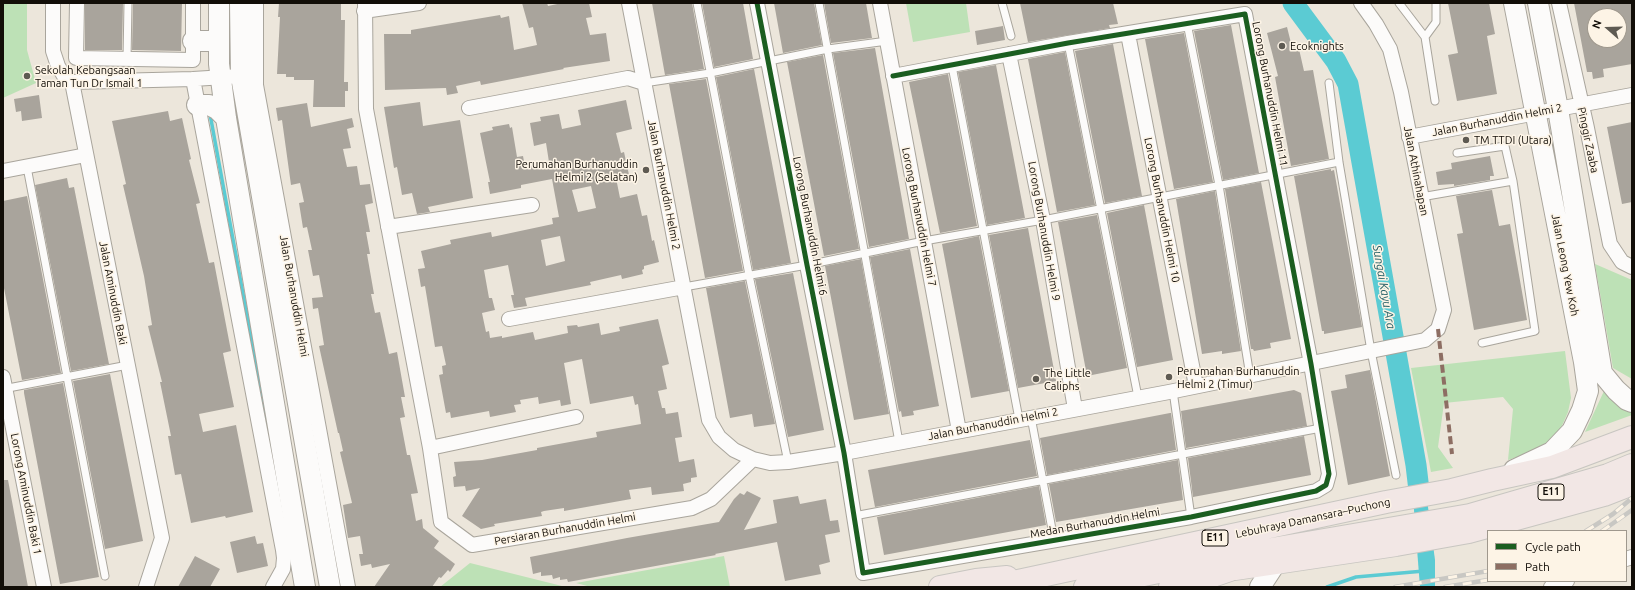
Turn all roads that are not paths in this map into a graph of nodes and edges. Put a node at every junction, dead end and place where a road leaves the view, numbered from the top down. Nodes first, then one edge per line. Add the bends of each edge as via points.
1 (53, 3) edge
2 (77, 3) edge
3 (128, 3) edge
4 (193, 3) edge
5 (219, 3) edge
6 (240, 3) edge
7 (256, 3) edge
8 (419, 3) edge
9 (629, 3) edge
10 (696, 3) edge
11 (757, 3) edge
12 (819, 3) edge
13 (880, 3) edge
14 (1002, 3) edge
15 (1361, 3) edge
16 (1398, 3) edge
17 (1436, 3) edge
18 (1514, 3) edge
19 (1538, 3) edge
20 (1559, 3) edge
21 (364, 7) edge
22 (1187, 24) junction
23 (1128, 34) junction
24 (1010, 36) dead end
25 (1425, 37) junction
26 (219, 41) junction
27 (887, 41) junction
28 (1068, 43) junction
29 (828, 49) junction
30 (193, 51) junction
31 (1009, 54) junction
32 (127, 59) junction
33 (768, 62) junction
34 (952, 66) junction
35 (710, 73) junction
36 (241, 76) junction
37 (893, 76) junction
38 (220, 77) junction
39 (193, 79) junction
40 (128, 80) junction
41 (72, 82) junction
42 (644, 83) junction
43 (1328, 84) dead end
44 (1632, 95) edge
45 (1434, 101) dead end
46 (1581, 104) junction
47 (197, 105) junction
48 (469, 108) dead end
49 (1558, 109) junction
50 (1535, 114) junction
51 (226, 118) junction
52 (1409, 137) junction
53 (1457, 153) dead end
54 (86, 155) junction
55 (1339, 162) junction
56 (26, 167) junction
57 (3, 171) edge
58 (1276, 175) junction
59 (1513, 181) junction
60 (1219, 185) junction
61 (1160, 196) junction
62 (1421, 197) junction
63 (532, 205) dead end
64 (1100, 208) junction
65 (1043, 220) junction
66 (388, 227) junction
67 (983, 231) junction
68 (924, 241) junction
69 (865, 252) junction
70 (807, 265) junction
71 (1632, 267) edge
72 (748, 275) junction
73 (684, 287) junction
74 (509, 318) dead end
75 (1425, 340) joint
76 (1482, 343) dead end
77 (1378, 350) junction
78 (128, 364) junction
79 (1310, 364) junction
80 (67, 376) junction
81 (1250, 376) junction
82 (4, 385) edge
83 (1196, 386) junction
84 (1173, 391) junction
85 (1138, 397) junction
86 (1632, 402) edge
87 (1075, 409) junction
88 (576, 417) dead end
89 (1025, 418) junction
90 (1321, 428) junction
91 (958, 431) junction
92 (1632, 437) edge
93 (899, 442) junction
94 (430, 448) junction
95 (844, 453) junction
96 (1181, 456) junction
97 (753, 460) junction
98 (788, 462) junction
99 (1632, 465) edge
100 (1396, 474) dead end
101 (1042, 480) junction
102 (1492, 480) junction
103 (1632, 484) edge
104 (854, 516) junction
105 (1191, 517) junction
106 (1469, 524) junction
107 (1397, 536) junction
108 (1054, 540) junction
109 (1275, 564) junction
110 (1230, 570) junction
111 (1044, 574) junction
112 (105, 576) dead end
113 (1123, 578) junction
114 (1564, 582) edge
115 (44, 587) edge
116 (146, 587) edge
117 (273, 587) edge
118 (305, 587) edge
119 (330, 587) edge
120 (348, 587) edge
121 (940, 587) edge
122 (990, 587) edge
123 (1085, 587) edge
124 (1170, 587) edge
125 (1260, 587) edge
126 (1551, 587) edge

1 - 41 street via 53,51 64,76
2 - 32 street via 76,58
3 - 32 lane
4 - 30 street
5 - 26 main road
6 - 36 main road, Jalan Burhanuddin Helmi
7 - 120 street, Jalan Burhanuddin Helmi via 256,85
8 - 21 street, Persiaran Burhanuddin Helmi
9 - 42 street, Jalan Burhanuddin Helmi 2
10 - 35 lane
11 - 33 street, Lorong Burhanuddin Helmi 6
12 - 29 lane
13 - 27 street, Lorong Burhanuddin Helmi 7
14 - 24 lane
15 - 52 street, Jalan Athinahapan via 1390,49
16 - 25 lane
17 - 25 lane via 1436,22
18 - 50 main road, Jalan Leong Yew Koh
19 - 49 main road, Jalan Leong Yew Koh
20 - 46 street, Pinggir Zaaba
21 - 66 street, Persiaran Burhanuddin Helmi via 366,109
22 - 23 street, Lorong Burhanuddin Helmi 11
22 - 58 street, Lorong Burhanuddin Helmi 11 via 1245,14
22 - 60 lane
23 - 28 street, Lorong Burhanuddin Helmi 11
23 - 61 street, Lorong Burhanuddin Helmi 10
25 - 45 lane
26 - 30 main road
26 - 38 main road
27 - 29 lane
27 - 37 street, Lorong Burhanuddin Helmi 7
28 - 31 street, Lorong Burhanuddin Helmi 11
28 - 64 lane
29 - 33 lane
29 - 69 lane
30 - 32 street
31 - 34 street, Lorong Burhanuddin Helmi 11
31 - 65 street, Lorong Burhanuddin Helmi 9
32 - 40 street
33 - 35 lane
33 - 70 street, Lorong Burhanuddin Helmi 6
34 - 37 street, Lorong Burhanuddin Helmi 11
34 - 67 lane
35 - 42 lane
35 - 72 lane
36 - 38 street
36 - 119 main road, Jalan Burhanuddin Helmi
37 - 68 street, Lorong Burhanuddin Helmi 7
38 - 39 street
38 - 51 main road
39 - 40 street
39 - 47 street
40 - 41 street
41 - 54 street, Jalan Aminuddin Baki
42 - 48 street via 628,78
42 - 73 street, Jalan Burhanuddin Helmi 2
43 - 55 lane
44 - 46 street, Jalan Burhanuddin Helmi 2
46 - 49 street, Jalan Burhanuddin Helmi 2
46 - 71 street, Pinggir Zaaba via 1610,244 1622,262
47 - 51 main road via 209,105
47 - 117 street via 284,558 283,569
49 - 50 street, Jalan Burhanuddin Helmi 2
49 - 86 main road, Jalan Leong Yew Koh via 1602,373 1616,390
50 - 52 street, Jalan Burhanuddin Helmi 2
50 - 102 main road, Jalan Leong Yew Koh via 1588,391 1572,431 1552,452
51 - 118 main road
52 - 62 street, Jalan Athinahapan
53 - 59 lane via 1505,146
54 - 56 street
54 - 78 street, Jalan Aminuddin Baki
55 - 58 lane
55 - 77 lane
56 - 57 street
56 - 80 lane
58 - 60 lane
58 - 79 street, Lorong Burhanuddin Helmi 11
59 - 62 lane
59 - 76 lane via 1535,330
60 - 61 lane
60 - 81 lane
61 - 64 lane
61 - 83 street, Lorong Burhanuddin Helmi 10
62 - 75 street, Jalan Athinahapan via 1444,310 1438,329
63 - 66 street
64 - 65 lane
64 - 85 lane
65 - 67 lane
65 - 87 street, Lorong Burhanuddin Helmi 9
66 - 94 street, Persiaran Burhanuddin Helmi
67 - 68 lane
67 - 89 lane
68 - 69 lane
68 - 91 street, Lorong Burhanuddin Helmi 7
69 - 70 lane
69 - 93 lane
70 - 72 lane
70 - 95 street, Lorong Burhanuddin Helmi 6
72 - 73 lane
72 - 98 lane
73 - 74 street
73 - 97 street, Jalan Burhanuddin Helmi 2 via 709,420 719,438
75 - 77 street, Jalan Burhanuddin Helmi 2
77 - 79 street, Jalan Burhanuddin Helmi 2
77 - 100 lane
78 - 80 lane
78 - 116 street, Jalan Aminuddin Baki via 162,538
79 - 81 street, Jalan Burhanuddin Helmi 2
79 - 90 street, Medan Burhanuddin Helmi
80 - 82 lane
80 - 112 lane
81 - 83 street, Jalan Burhanuddin Helmi 2
82 - 115 street, Lorong Aminuddin Baki 1
83 - 84 street, Jalan Burhanuddin Helmi 2
84 - 85 street, Jalan Burhanuddin Helmi 2
84 - 96 lane
85 - 87 street, Jalan Burhanuddin Helmi 2
87 - 89 street, Jalan Burhanuddin Helmi 2
88 - 94 street
89 - 91 street, Jalan Burhanuddin Helmi 2
89 - 101 lane
90 - 96 lane
90 - 105 street, Medan Burhanuddin Helmi via 1329,474 1326,485 1316,491
91 - 93 street, Jalan Burhanuddin Helmi 2
92 - 102 highway, Lebuhraya Damansara–Puchong / E11 via 1552,467
93 - 95 street, Jalan Burhanuddin Helmi 2
94 - 97 street, Persiaran Burhanuddin Helmi via 441,522 472,545 692,508 711,499
95 - 98 street, Jalan Burhanuddin Helmi 2
95 - 104 street, Medan Burhanuddin Helmi
96 - 101 lane
96 - 105 lane
97 - 98 street, Jalan Burhanuddin Helmi 2 via 770,463
99 - 106 highway, E11
101 - 104 lane
101 - 108 lane
102 - 111 highway, Lebuhraya Damansara–Puchong / E11
103 - 106 highway via 1604,495
104 - 108 street, Medan Burhanuddin Helmi via 864,573
105 - 108 street, Medan Burhanuddin Helmi
106 - 107 highway
107 - 109 highway
107 - 113 highway, Lebuhraya Damansara–Puchong / E11 via 1266,550
109 - 110 highway
109 - 125 main road
110 - 113 highway via 1145,580
110 - 124 highway
111 - 121 highway via 976,580
111 - 122 highway, Lebuhraya Damansara–Puchong / E11
113 - 123 highway, Lebuhraya Damansara–Puchong / E11
114 - 126 street

